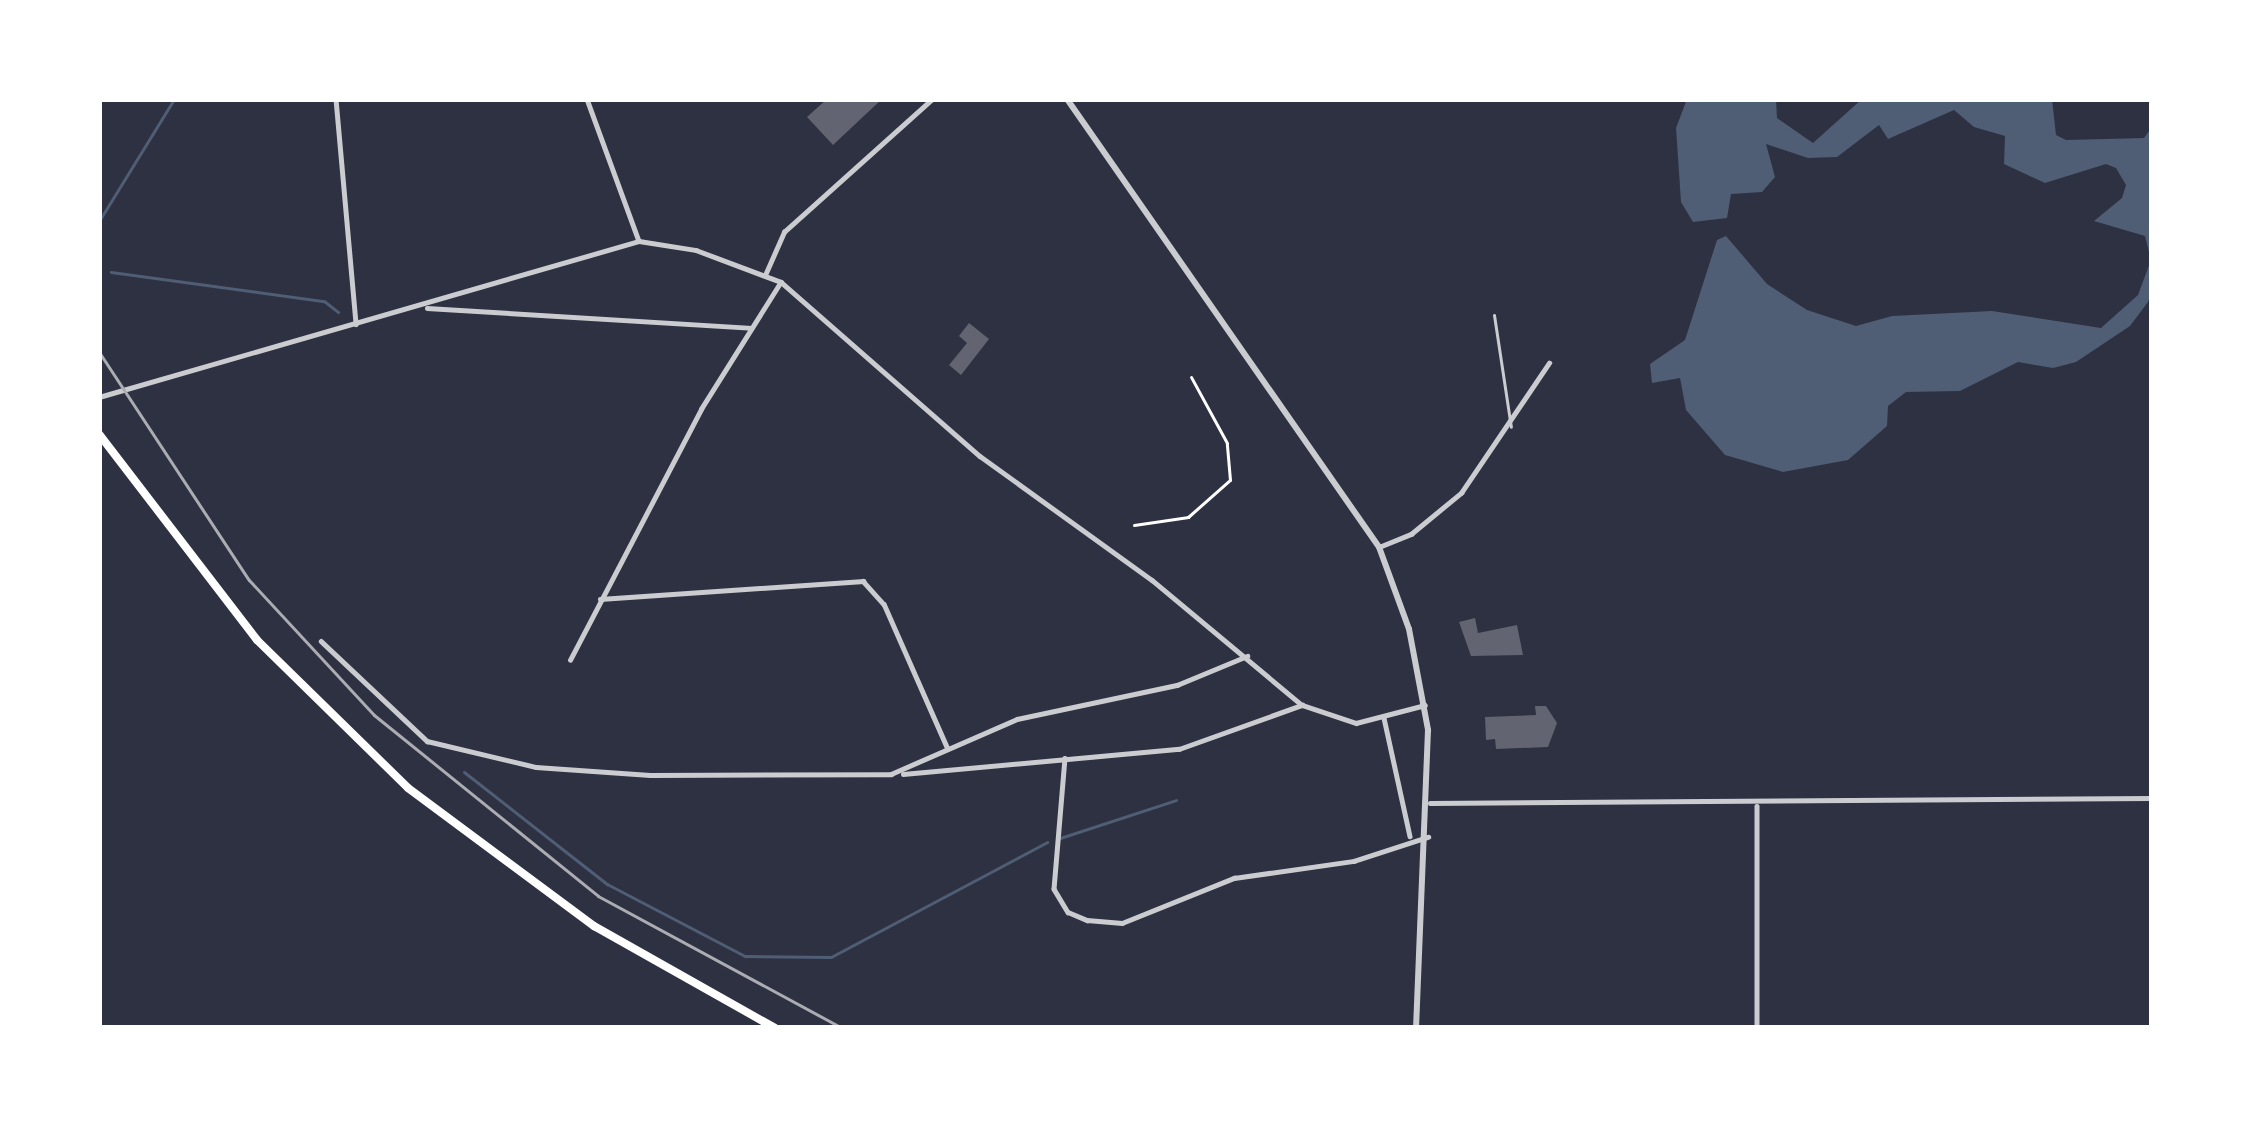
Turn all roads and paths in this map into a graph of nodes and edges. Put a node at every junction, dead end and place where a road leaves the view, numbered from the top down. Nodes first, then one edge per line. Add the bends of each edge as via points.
1 (335, 99) edge
2 (587, 99) edge
3 (932, 99) edge
4 (1067, 99) edge
5 (639, 241) junction
6 (766, 273) junction
7 (781, 282) junction
8 (422, 308) junction
9 (1494, 315) dead end
10 (356, 324) junction
11 (751, 328) junction
12 (1549, 363) dead end
13 (1191, 377) dead end
14 (99, 397) edge
15 (1511, 428) junction
16 (99, 434) edge
17 (1134, 526) dead end
18 (1379, 548) junction
19 (600, 599) junction
20 (321, 640) dead end
21 (1247, 656) junction
22 (570, 660) dead end
23 (1426, 704) junction
24 (1302, 705) junction
25 (1384, 718) junction
26 (948, 749) junction
27 (1065, 758) junction
28 (891, 774) junction
29 (2152, 798) edge
30 (1430, 803) junction
31 (1757, 803) junction
32 (1428, 836) junction
33 (1410, 837) junction
34 (775, 1028) edge
35 (1416, 1028) edge
36 (1757, 1028) edge

1 - 10 street
2 - 5 street
3 - 6 street via 784,232
4 - 18 street
5 - 6 street
5 - 8 street
6 - 7 street
7 - 11 street
7 - 21 street via 980,456
8 - 10 street
8 - 11 street
9 - 15 lane
10 - 14 street
11 - 19 street
12 - 15 street
13 - 17 path via 1227,443 1230,480 1188,517
15 - 18 street via 1461,493
16 - 34 main road via 245,626 394,776 550,897
18 - 23 street
19 - 22 street
19 - 26 street via 863,581 884,604
20 - 28 street via 386,709 450,748 596,772
21 - 24 street
21 - 26 street via 1177,685 1018,718
23 - 25 street
23 - 30 street
24 - 25 street via 1356,723
24 - 27 street via 1216,741
25 - 33 street
26 - 28 street
27 - 28 street
27 - 33 street via 1054,889 1068,912 1087,920 1122,922 1234,878 1354,861
29 - 31 street
30 - 31 street
30 - 32 street
31 - 36 street
32 - 33 street
32 - 35 street

